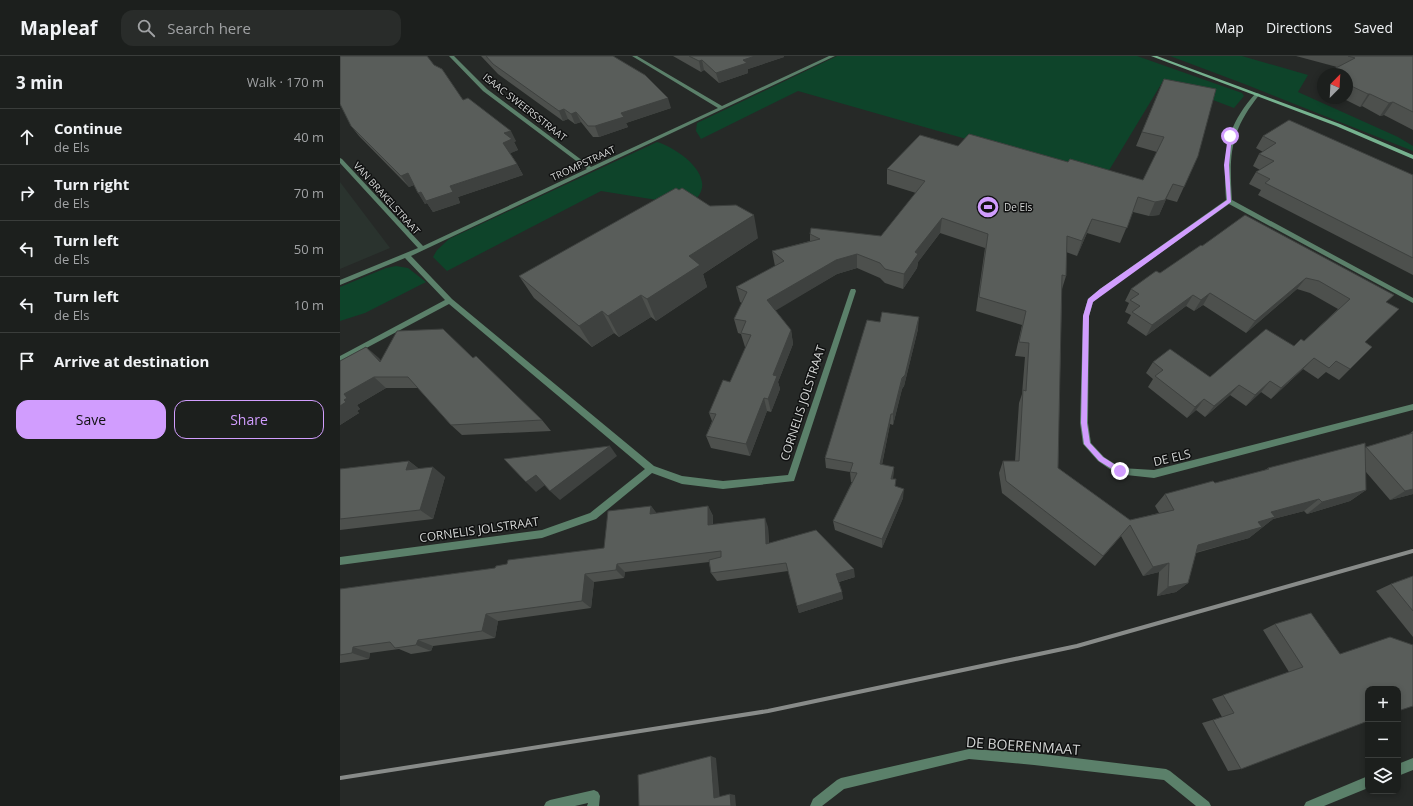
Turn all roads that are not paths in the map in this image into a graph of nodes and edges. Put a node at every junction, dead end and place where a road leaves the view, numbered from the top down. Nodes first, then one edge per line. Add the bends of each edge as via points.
1 (451, 56) edge
2 (634, 56) edge
3 (830, 56) edge
4 (1152, 56) edge
5 (1258, 94) junction
6 (722, 108) junction
7 (1413, 157) edge
8 (340, 160) edge
9 (590, 169) junction
10 (1229, 200) junction
11 (422, 249) junction
12 (407, 256) junction
13 (340, 283) edge
14 (853, 291) dead end
15 (450, 300) junction
16 (1413, 301) edge
17 (340, 359) edge
18 (1413, 408) edge
19 (651, 469) junction
20 (340, 560) edge
21 (1413, 764) edge
22 (1401, 769) edge
23 (1365, 783) edge
24 (550, 806) edge
25 (593, 806) edge
26 (816, 806) edge
27 (1205, 806) edge
28 (1310, 806) edge

1 - 9 street, ISAAC SWEERSSTRAAT via 485,90
2 - 6 street
3 - 6 street, TROMPSTRAAT
4 - 5 street
5 - 7 street
5 - 10 street via 1230,136 1227,165
6 - 9 street, TROMPSTRAAT
8 - 11 street, VAN BRAKELSTRAAT
9 - 11 street, TROMPSTRAAT
10 - 16 street
10 - 18 street, DE ELS via 1090,301 1086,316 1084,423 1087,444 1101,459 1120,471 1154,474
11 - 12 street, TROMPSTRAAT
12 - 13 street, TROMPSTRAAT
12 - 15 street, CORNELIS JOLSTRAAT
14 - 19 street, CORNELIS JOLSTRAAT via 791,478 723,485 682,480
15 - 17 street
15 - 19 street, CORNELIS JOLSTRAAT
19 - 20 street, CORNELIS JOLSTRAAT via 593,516 542,534
21 - 22 street
23 - 28 street
24 - 25 street via 594,796
26 - 27 street, DE BOERENMAAT via 842,784 969,754 1166,775

